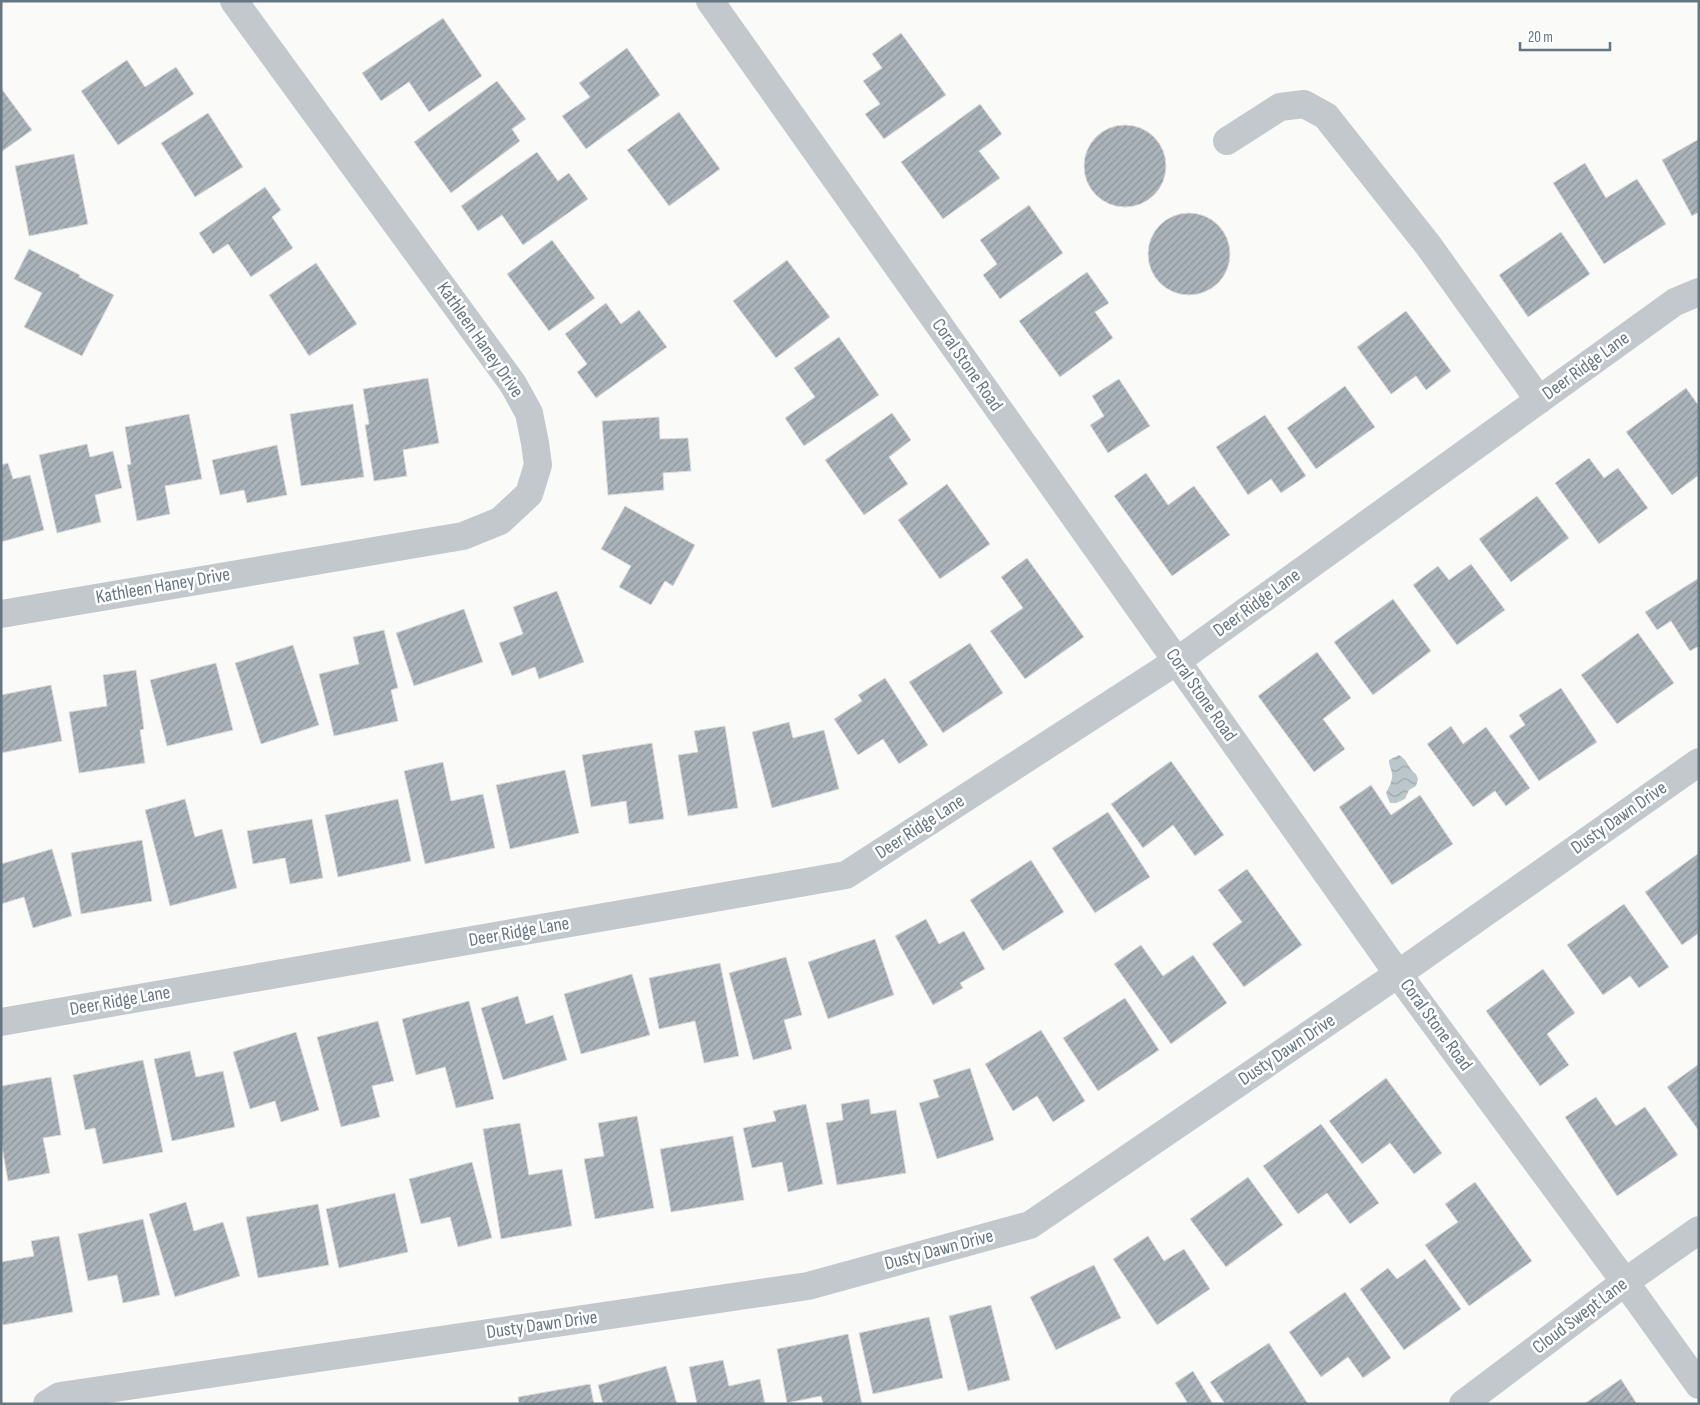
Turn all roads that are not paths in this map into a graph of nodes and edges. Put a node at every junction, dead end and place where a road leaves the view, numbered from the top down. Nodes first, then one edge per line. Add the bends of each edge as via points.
1 (234, 1) edge
2 (710, 1) edge
3 (1227, 141) dead end
4 (1699, 292) edge
5 (1539, 400) junction
6 (1, 614) edge
7 (1177, 661) junction
8 (1699, 762) edge
9 (1398, 974) junction
10 (1, 1022) edge
11 (1699, 1230) edge
12 (1625, 1282) junction
13 (1699, 1385) edge
14 (47, 1404) edge
15 (1463, 1404) edge

1 - 6 street, Kathleen Haney Drive via 513,384 529,413 535,443 538,465 529,494 500,521 463,536
2 - 7 street, Coral Stone Road
3 - 5 street via 1280,107 1304,104 1326,116 1428,245
4 - 5 street, Deer Ridge Lane via 1675,302
5 - 7 street, Deer Ridge Lane
7 - 9 street, Coral Stone Road
7 - 10 street, Deer Ridge Lane via 846,875
8 - 9 street, Dusty Dawn Drive
9 - 12 street, Coral Stone Road
9 - 14 street, Dusty Dawn Drive via 1030,1226 808,1286 60,1396
11 - 12 street, Cloud Swept Lane
12 - 13 street, Coral Stone Road
12 - 15 street, Cloud Swept Lane

